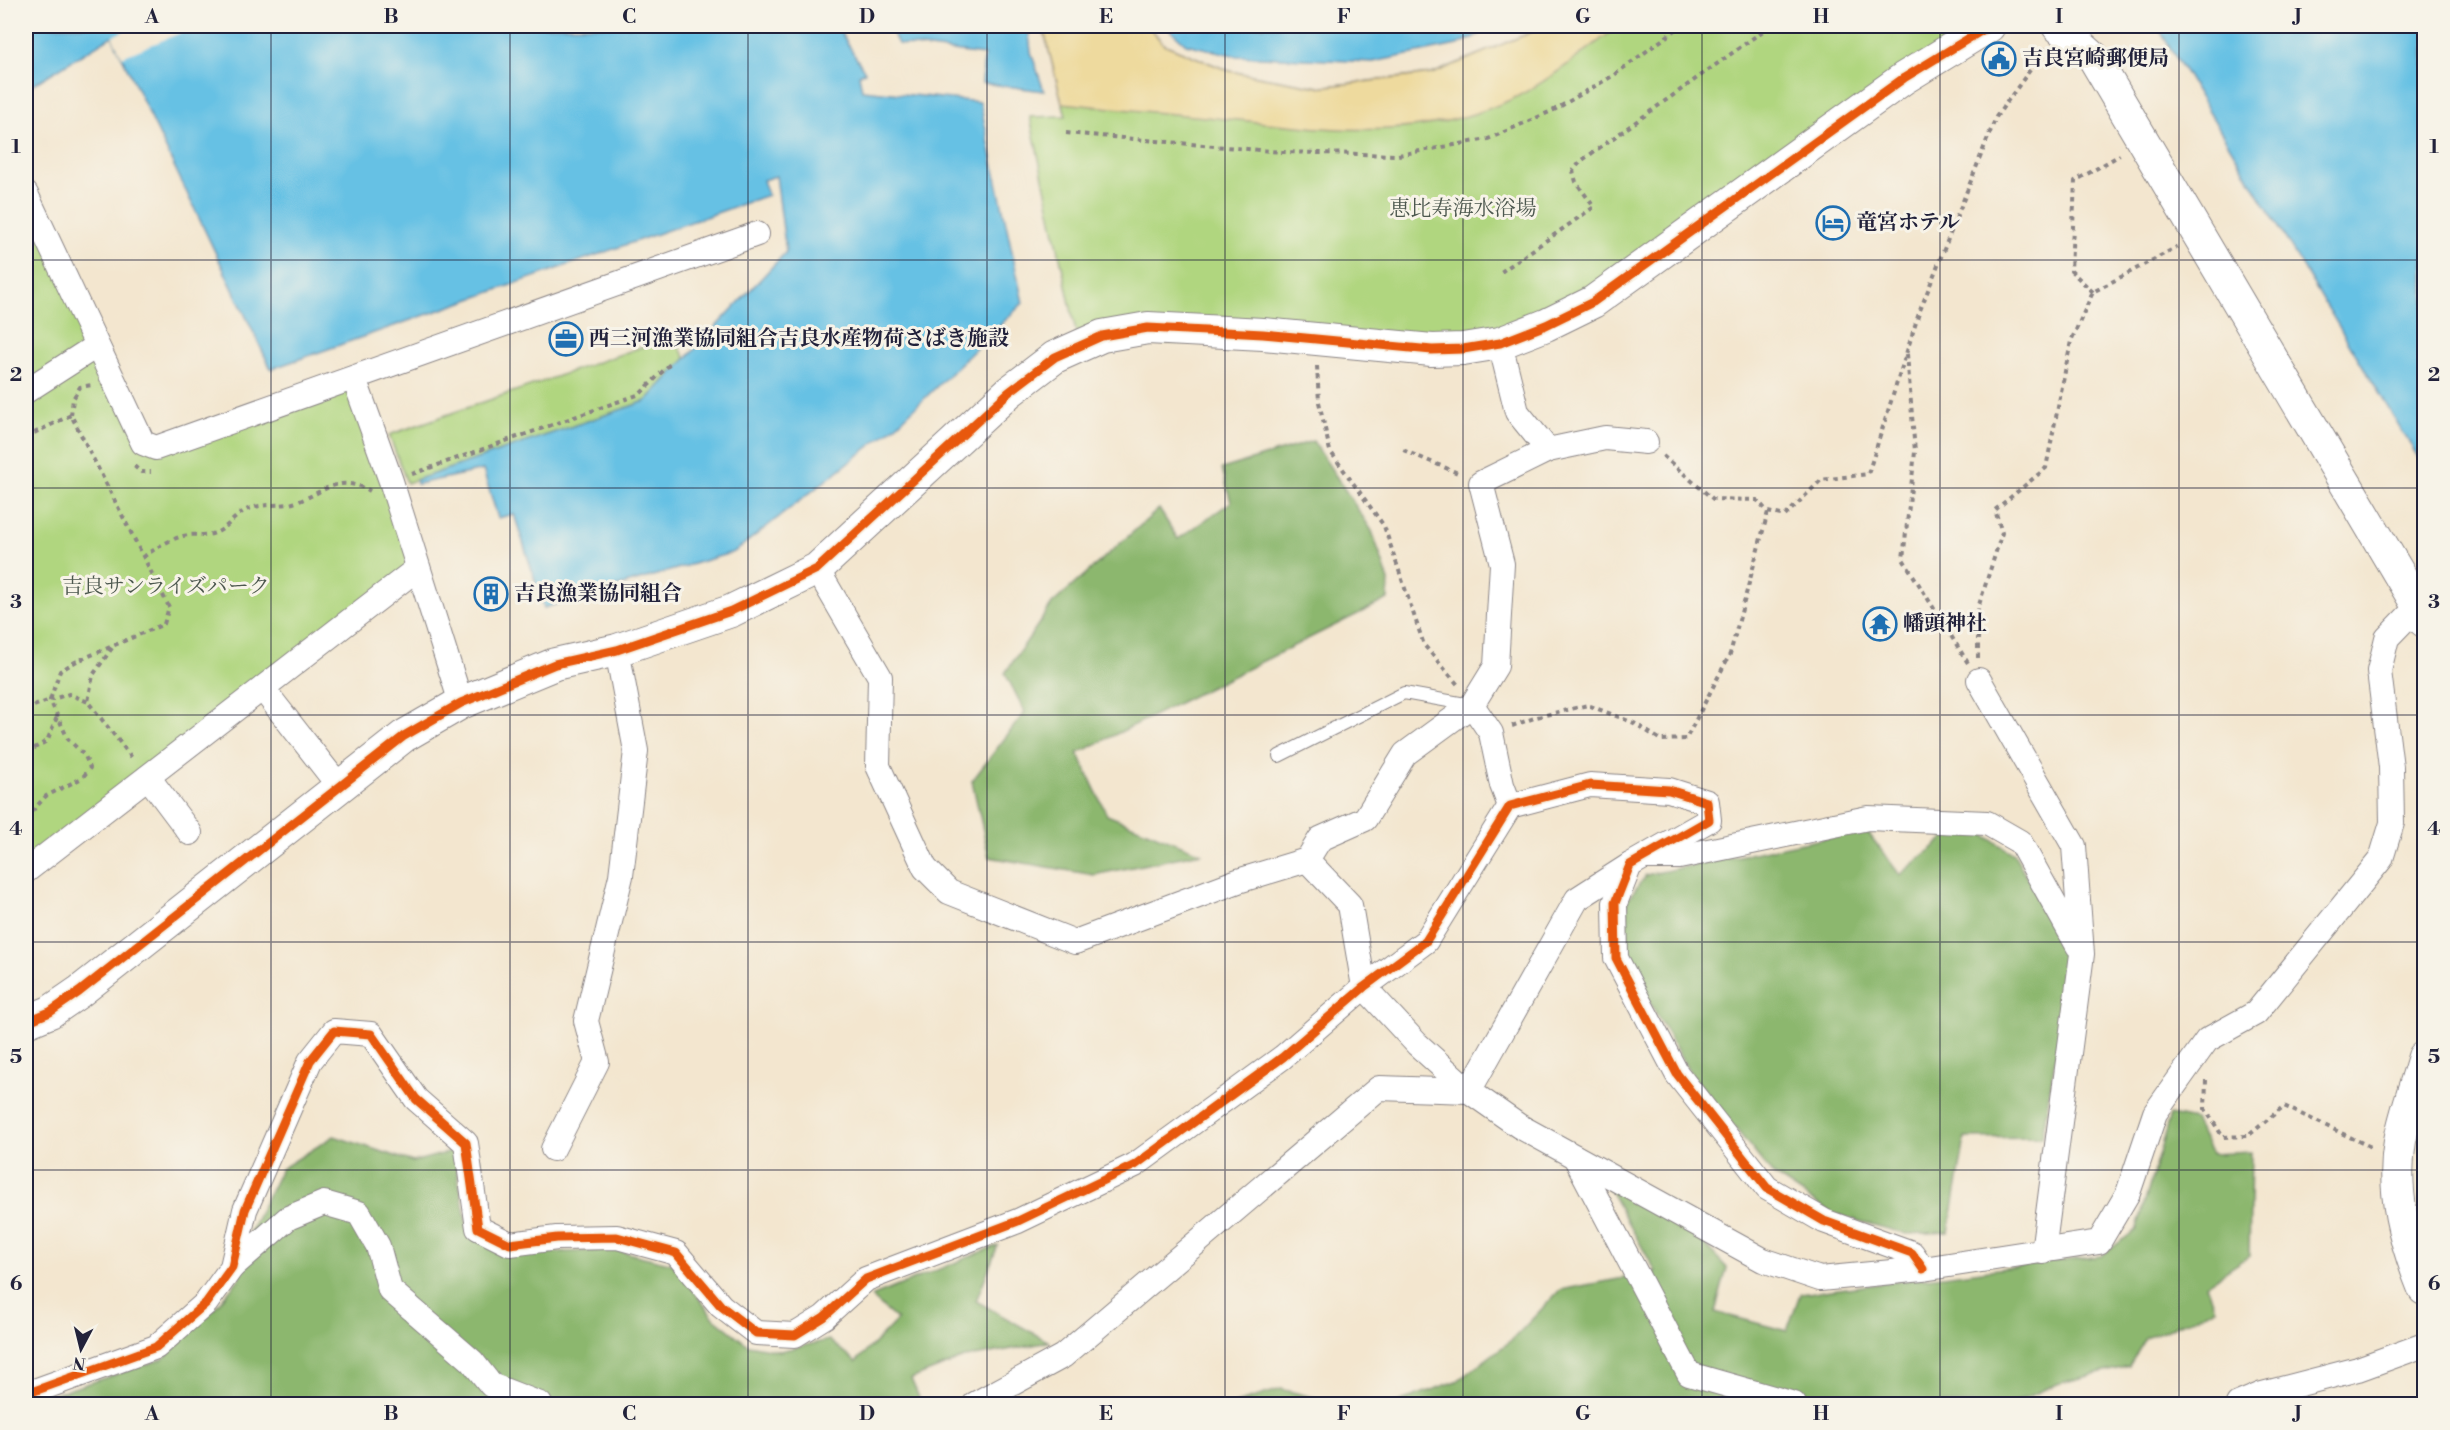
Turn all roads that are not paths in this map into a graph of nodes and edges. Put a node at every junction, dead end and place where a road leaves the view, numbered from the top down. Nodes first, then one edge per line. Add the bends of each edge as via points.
1 (1989, 26) edge
2 (2059, 26) edge
3 (26, 194) edge
4 (757, 234) dead end
5 (1500, 343) junction
6 (96, 346) junction
7 (354, 378) junction
8 (26, 390) edge
9 (1646, 442) road end
10 (1548, 450) junction
11 (418, 568) junction
12 (817, 569) junction
13 (2421, 614) edge
14 (617, 650) junction
15 (1978, 680) road end
16 (263, 689) junction
17 (1476, 700) junction
18 (461, 703) junction
19 (1279, 756) dead end
20 (144, 772) junction
21 (339, 786) junction
22 (1510, 806) junction
23 (190, 833) dead end
24 (1307, 860) junction
25 (1637, 861) junction
26 (26, 871) edge
27 (2082, 954) junction
28 (1364, 987) junction
29 (26, 1022) edge
30 (2424, 1057) edge
31 (1469, 1091) junction
32 (553, 1149) dead end
33 (1575, 1157) junction
34 (2043, 1252) junction
35 (232, 1267) junction
36 (1923, 1269) junction
37 (2424, 1289) edge
38 (2424, 1345) edge
39 (26, 1394) edge
40 (540, 1404) edge
41 (975, 1404) edge
42 (1794, 1404) edge
43 (2238, 1404) edge

1 - 5 street via 1904,78 1593,302
2 - 13 street via 2094,58
3 - 6 street
4 - 7 street
5 - 10 street via 1517,412
5 - 12 street via 1432,350 1316,338 1148,328 1102,336 1055,357 1009,392
6 - 7 street via 143,443 156,448
6 - 8 street
7 - 11 street via 383,488
9 - 10 street via 1605,438
10 - 17 street via 1481,483 1502,564 1496,666
11 - 16 street
11 - 18 street
12 - 14 street via 731,611
12 - 24 street via 880,677 878,766 925,868 949,892 1075,942 1238,881
13 - 34 street via 2387,638 2379,671 2391,767 2392,823 2381,859 2256,1012 2207,1040 2155,1113 2127,1193 2099,1242
14 - 18 street via 555,664
14 - 32 street via 636,751 621,876 586,1022 597,1062
15 - 27 street via 2074,846
16 - 20 street
16 - 21 street
17 - 19 lane via 1404,693
17 - 22 street via 1491,733
17 - 24 street via 1405,754 1365,819 1320,839
18 - 21 street via 404,736
20 - 23 street
20 - 26 street
21 - 29 street via 79,992 50,1012
22 - 25 street via 1590,785 1669,790 1707,802 1709,819
22 - 28 street via 1426,941
24 - 28 street via 1350,905
25 - 27 street via 1679,857 1868,818 1987,823 2020,842
25 - 31 street via 1577,899
25 - 36 street via 1615,903 1616,958 1677,1074 1767,1188 1824,1221 1912,1253
27 - 34 street
28 - 31 street via 1417,1044
28 - 35 street via 1282,1057 1135,1165 1018,1221 866,1279 824,1317 795,1335 756,1333 721,1306 676,1252 617,1237 510,1244 478,1228 466,1143 416,1098 371,1034 334,1031 310,1061 245,1210
30 - 37 street via 2398,1160 2398,1208
31 - 33 street via 1519,1126
31 - 41 street via 1379,1088 1063,1356
33 - 36 street via 1763,1260 1820,1279
33 - 42 street via 1689,1374
34 - 36 street
35 - 39 street via 206,1303 156,1347
35 - 40 street via 288,1218 324,1203 360,1213 378,1246 390,1290 472,1361 491,1385
38 - 43 street

